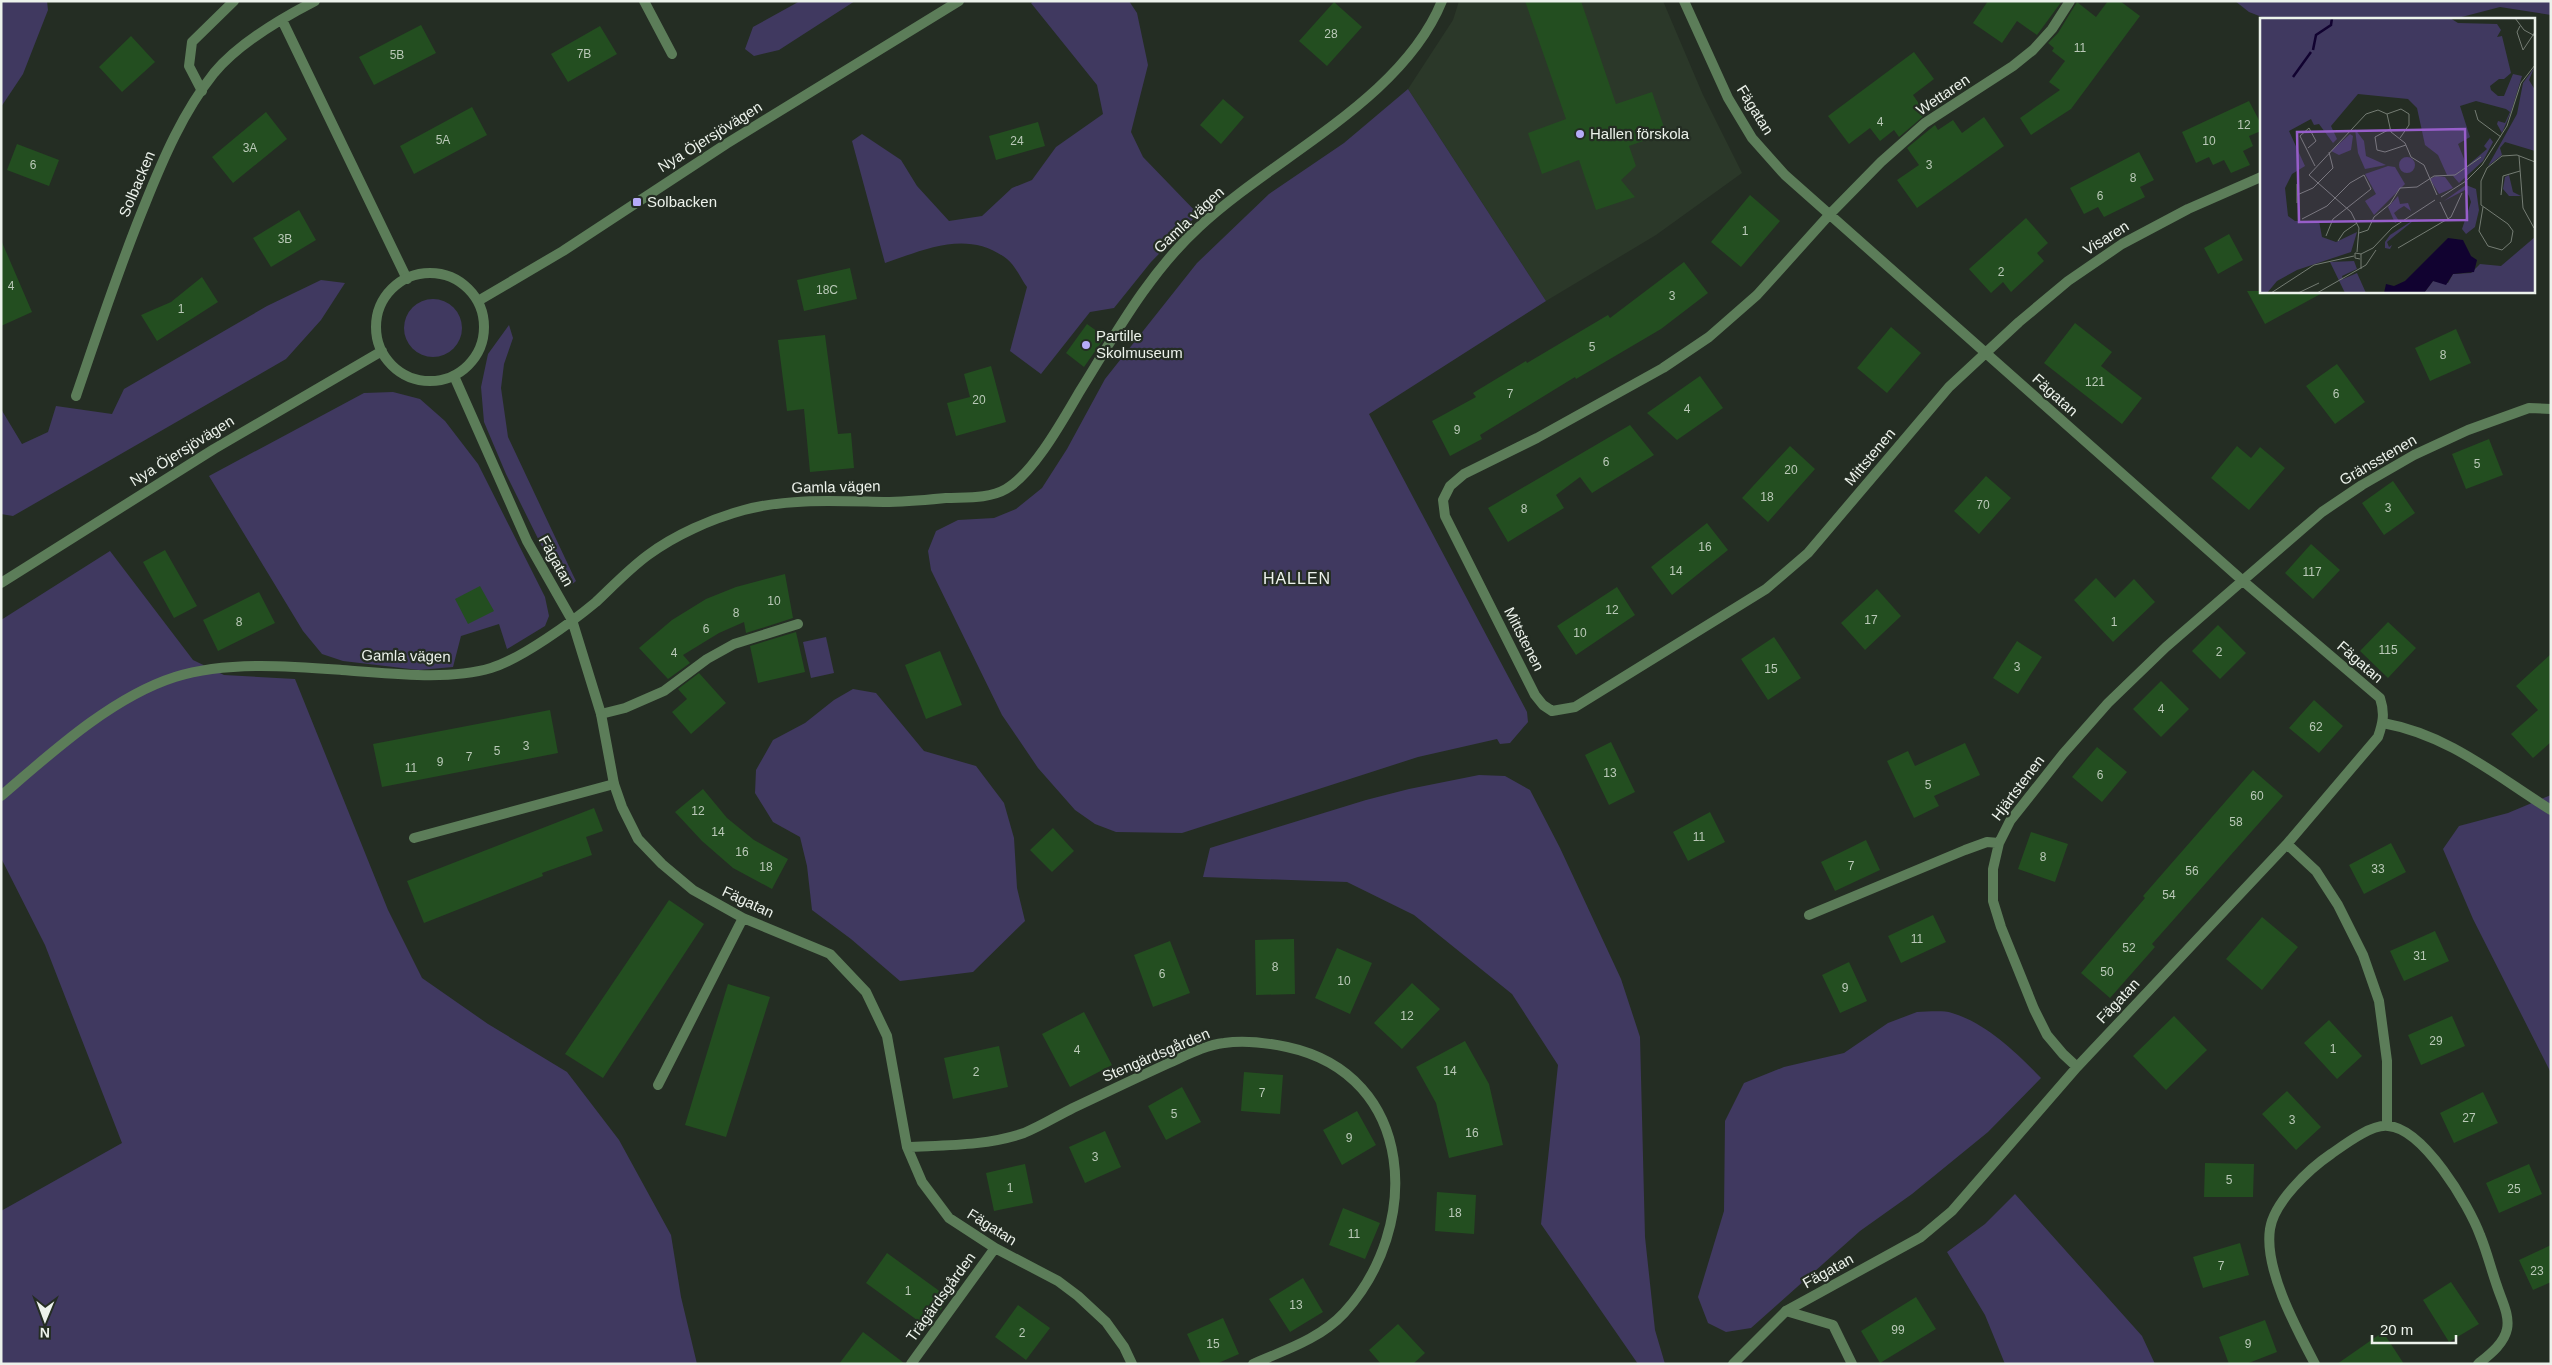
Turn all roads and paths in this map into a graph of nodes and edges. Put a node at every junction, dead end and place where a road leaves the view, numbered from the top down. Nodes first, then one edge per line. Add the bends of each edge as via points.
1 (234, 1) edge
2 (315, 1) edge
3 (644, 1) edge
4 (959, 1) edge
5 (1442, 1) edge
6 (1684, 1) edge
7 (2070, 1) edge
8 (282, 20) junction
9 (672, 54) dead end
10 (202, 91) junction
11 (2260, 176) edge
12 (1830, 214) junction
13 (407, 279) junction
14 (478, 301) junction
15 (382, 351) junction
16 (1985, 353) junction
17 (454, 376) junction
18 (76, 396) dead end
19 (2551, 409) edge
20 (2242, 581) junction
21 (1, 583) edge
22 (572, 620) junction
23 (798, 624) dead end
24 (601, 714) junction
25 (2383, 723) junction
26 (614, 784) junction
27 (1, 796) edge
28 (2551, 810) edge
29 (414, 838) dead end
30 (1999, 843) junction
31 (2287, 844) junction
32 (1809, 915) dead end
33 (742, 918) junction
34 (2077, 1067) junction
35 (658, 1085) dead end
36 (2387, 1126) junction
37 (907, 1147) junction
38 (995, 1248) junction
39 (1786, 1311) junction
40 (911, 1364) edge
41 (1132, 1364) edge
42 (1253, 1364) edge
43 (1733, 1364) edge
44 (1852, 1364) edge
45 (2315, 1364) edge
46 (2478, 1364) edge

1 - 10 street via 192,42 189,66
2 - 8 street, Solbacken
3 - 9 street
4 - 14 street, Nya Öjersjövägen via 726,144 563,251
5 - 22 street, Gamla vägen via 1421,41 1403,65 1370,95 1201,225 1164,262 1126,316 1057,429 1028,470 1006,489 982,496 892,502 798,501 743,510 668,542 622,576 594,604
6 - 12 street, Fägatan via 1728,98 1752,138 1785,175
7 - 12 street, Wettaren via 2033,50 2014,66 1925,123
8 - 10 street, Solbacken via 241,48 214,73
8 - 13 street
10 - 18 street, Solbacken via 162,160 126,251
11 - 16 street, Visaren via 2122,244 2068,281
12 - 16 street, Fägatan
12 - 16 street, Mittstenen via 1757,295 1709,337 1663,368 1537,438 1464,474 1450,486 1443,500 1445,516 1542,705 1552,711 1575,707 1766,589 1808,553 1949,387
13 - 14 street via 429,274 445,276 465,287
13 - 15 street via 390,292 379,310 376,331
14 - 17 street via 484,321 481,346 468,366
15 - 17 street via 398,370 413,378 430,381
15 - 21 street, Nya Öjersjövägen via 214,448
16 - 20 street, Fägatan
17 - 22 street, Fägatan via 527,541
19 - 20 street, Gränsstenen via 2529,408 2468,430 2414,455 2322,512
20 - 25 street, Fägatan via 2380,698 2384,710
20 - 30 street, Hjärtstenen via 2151,662 2085,727 2010,820
22 - 24 street, Fägatan
22 - 27 street, Gamla vägen via 524,652 491,668 439,675 235,666 176,677 138,694 71,735
23 - 24 street via 734,644 707,658 664,691 625,708
24 - 26 street, Fägatan
25 - 28 street via 2423,732 2454,747
25 - 31 street, Fägatan via 2378,737
26 - 29 street
26 - 33 street, Fägatan via 638,839 693,890
30 - 32 street via 1987,842
30 - 34 street, Hjärtstenen via 1992,884 1993,901 2001,927 2047,1035
31 - 34 street, Fägatan
31 - 36 street via 2316,871 2338,905 2362,955 2379,1002 2386,1053
33 - 35 street
33 - 37 street, Fägatan via 830,954 866,992 887,1036
34 - 39 street, Fägatan via 1952,1211 1921,1237
36 - 45 street via 2360,1134 2317,1163 2279,1204 2270,1228 2271,1258 2288,1312
36 - 46 street via 2409,1134 2426,1149 2453,1183 2480,1233 2507,1315 2507,1330 2491,1354
37 - 38 street, Fägatan via 922,1182 949,1218
37 - 42 street, Stengärdsgården via 988,1143 1025,1132 1188,1054 1223,1042 1287,1047 1325,1060 1352,1078 1375,1105 1388,1134 1396,1175 1385,1248 1369,1281 1344,1313 1306,1342
38 - 40 street, Trägärdsgården
38 - 41 street, Fägatan via 1078,1296 1106,1322
39 - 43 street, Fägatan
39 - 44 street via 1833,1325

